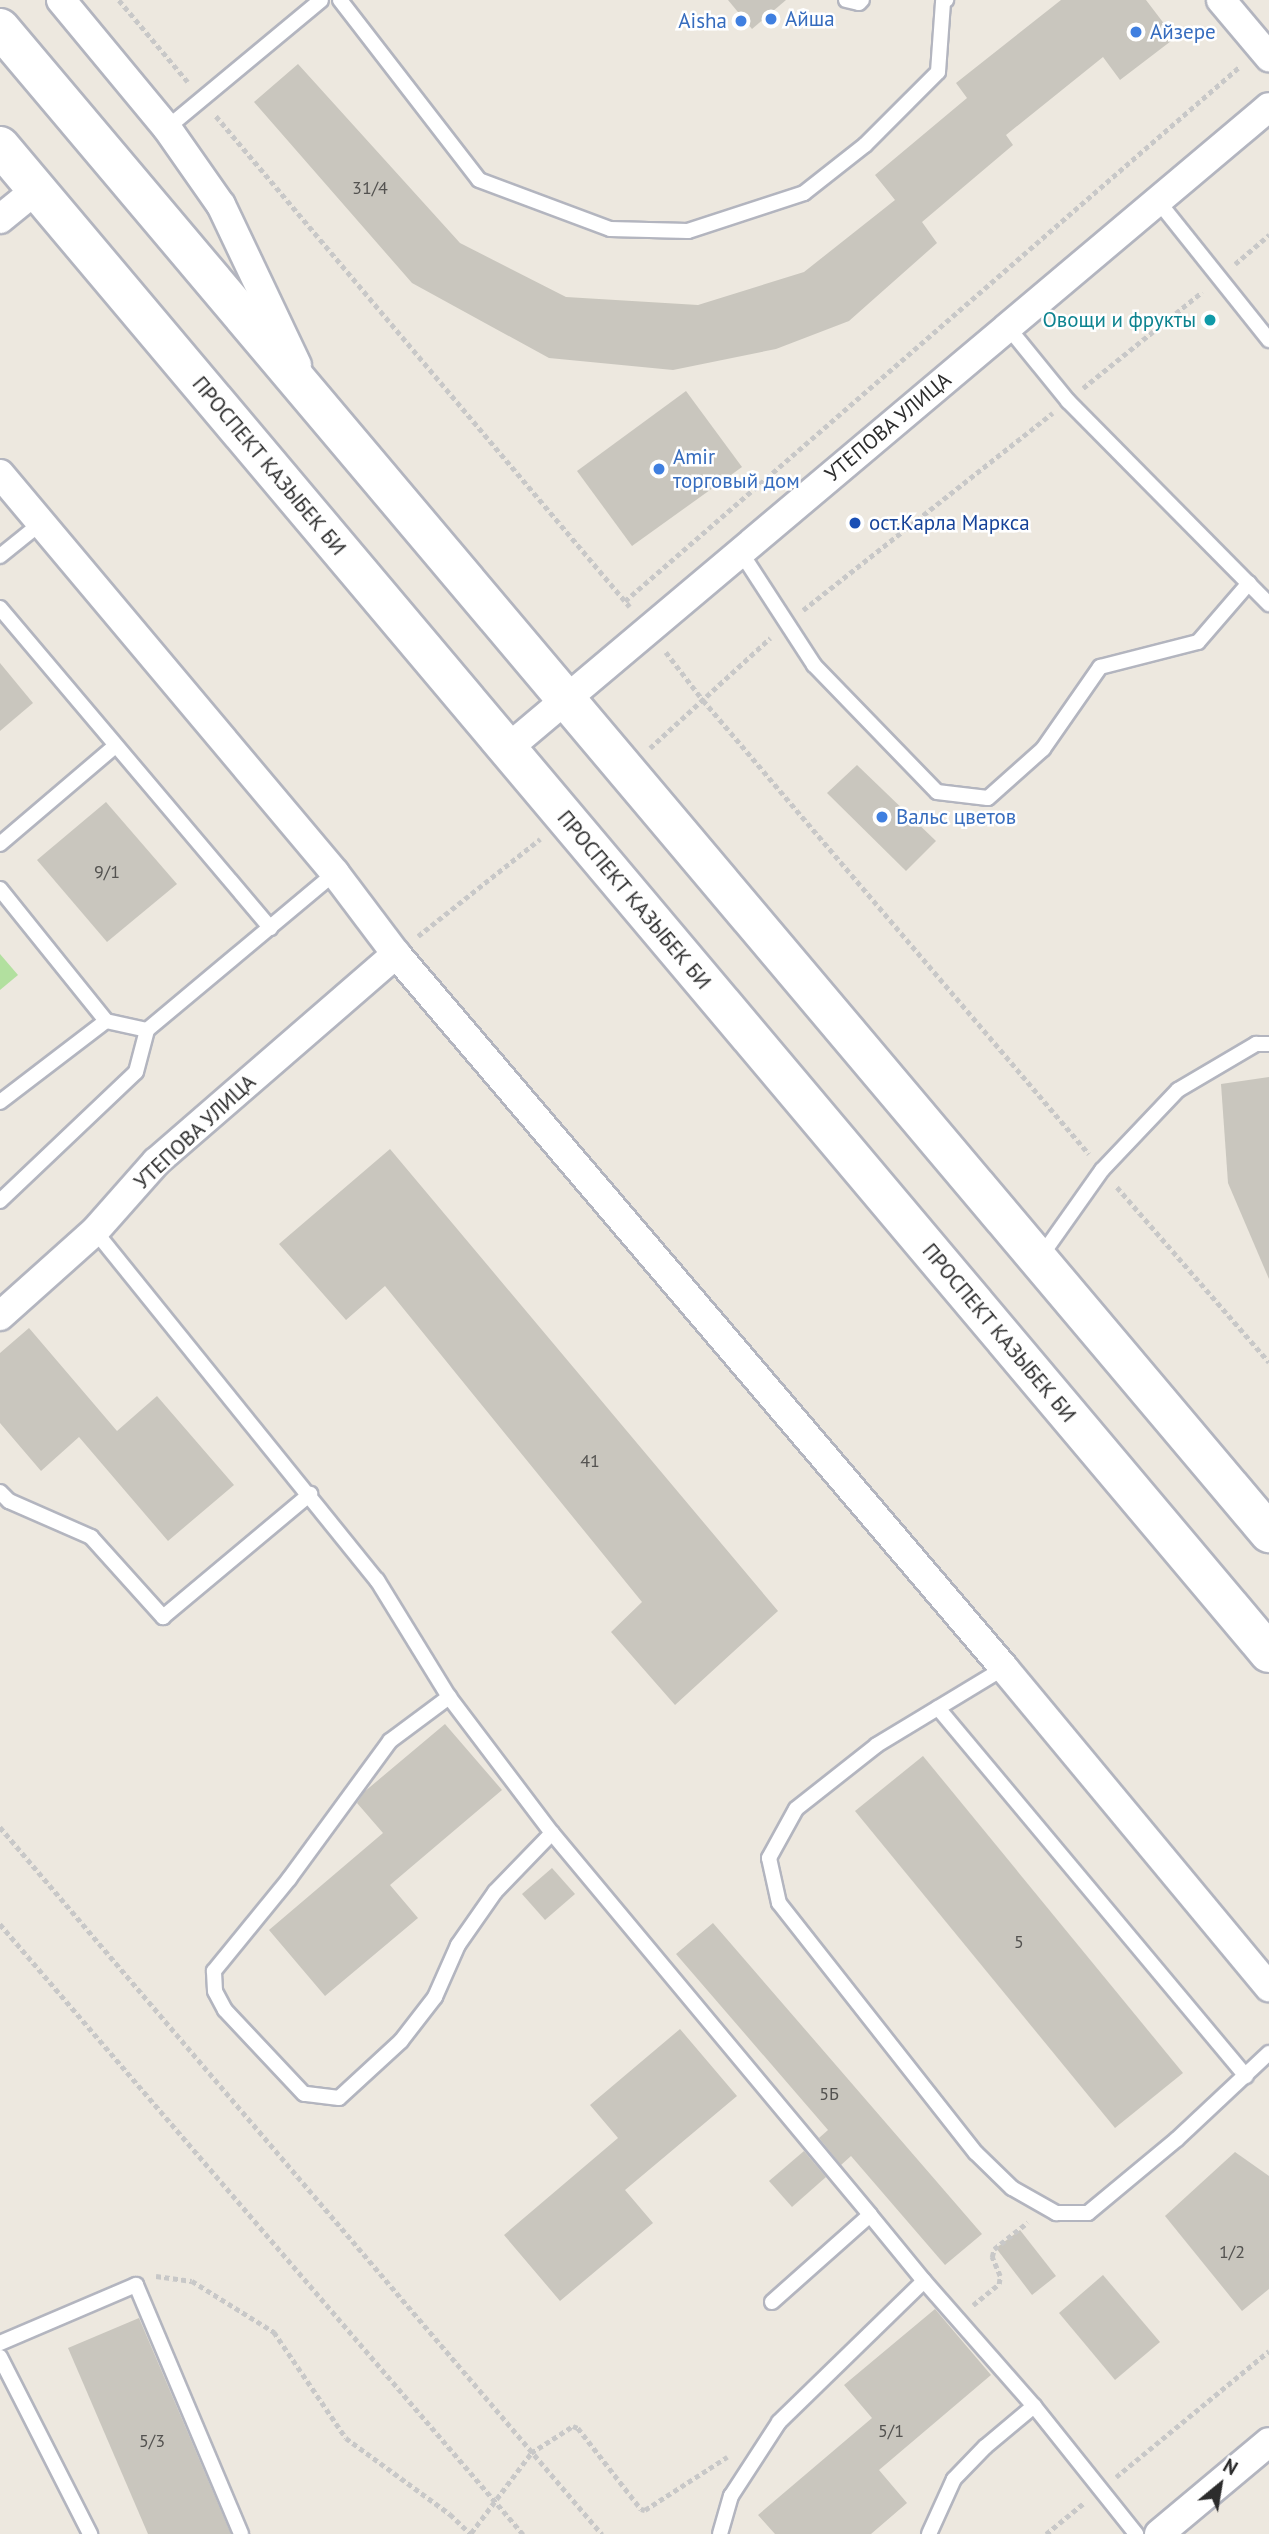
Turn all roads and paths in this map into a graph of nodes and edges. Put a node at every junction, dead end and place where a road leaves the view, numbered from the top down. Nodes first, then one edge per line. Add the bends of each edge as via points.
1 (61, 0) edge
2 (119, 0) edge
3 (321, 0) edge
4 (340, 0) edge
5 (846, 0) edge
6 (862, 0) edge
7 (946, 0) edge
8 (1222, 0) edge
9 (0, 28) edge
10 (1265, 52) edge
11 (203, 100) junction
12 (1269, 107) edge
13 (167, 128) junction
14 (0, 146) edge
15 (37, 189) junction
16 (1158, 201) junction
17 (0, 219) edge
18 (1269, 235) edge
19 (1220, 277) junction
20 (1007, 326) junction
21 (1269, 340) edge
22 (313, 399) junction
23 (1068, 401) junction
24 (0, 474) edge
25 (41, 523) junction
26 (740, 551) junction
27 (0, 556) edge
28 (1249, 583) junction
29 (625, 601) junction
30 (1269, 604) edge
31 (0, 608) edge
32 (786, 624) junction
33 (648, 629) junction
34 (565, 699) junction
35 (703, 701) junction
36 (115, 746) junction
37 (507, 749) junction
38 (625, 770) junction
39 (565, 819) junction
40 (0, 844) edge
41 (335, 873) junction
42 (0, 889) edge
43 (270, 928) junction
44 (396, 954) junction
45 (106, 1021) junction
46 (146, 1030) junction
47 (1269, 1044) edge
48 (0, 1102) edge
49 (1102, 1170) junction
50 (0, 1201) edge
51 (95, 1231) junction
52 (1038, 1260) junction
53 (0, 1316) edge
54 (1269, 1362) edge
55 (0, 1492) edge
56 (310, 1494) junction
57 (1269, 1533) edge
58 (1269, 1653) edge
59 (1004, 1668) junction
60 (449, 1698) junction
61 (938, 1707) junction
62 (0, 1827) edge
63 (552, 1833) junction
64 (0, 1924) edge
65 (1269, 1987) edge
66 (1269, 2053) edge
67 (1246, 2076) junction
68 (1046, 2208) junction
69 (870, 2215) junction
70 (924, 2281) junction
71 (136, 2285) junction
72 (772, 2302) dead end
73 (956, 2318) junction
74 (0, 2343) edge
75 (1269, 2351) edge
76 (0, 2357) edge
77 (1034, 2406) junction
78 (1269, 2442) edge
79 (734, 2452) dead end
80 (531, 2453) junction
81 (1100, 2490) junction
82 (496, 2500) junction
83 (90, 2534) edge
84 (241, 2534) edge
85 (471, 2534) edge
86 (523, 2534) edge
87 (602, 2534) edge
88 (720, 2534) edge
89 (929, 2534) edge
90 (1046, 2534) edge
91 (1136, 2534) edge
92 (1159, 2534) edge

1 - 13 street
2 - 11 path
3 - 11 lane
4 - 7 lane via 479,180 610,229 688,231 804,193 865,145 938,72
5 - 6 lane
8 - 10 street
9 - 22 street
10 - 29 path
11 - 13 lane
11 - 29 path
12 - 16 street, УТЕПОВА УЛИЦА
13 - 22 street via 221,205
14 - 15 street, ПРОСПЕКТ КАЗЫБЕК БИ
15 - 17 street
15 - 37 street, ПРОСПЕКТ КАЗЫБЕК БИ
16 - 19 lane
16 - 20 street, УТЕПОВА УЛИЦА
18 - 19 path
19 - 21 lane
19 - 23 path
20 - 23 lane
20 - 26 street, УТЕПОВА УЛИЦА
22 - 34 street
23 - 28 lane
23 - 32 path
24 - 25 street
25 - 27 lane
25 - 41 street
26 - 32 lane
26 - 33 street, УТЕПОВА УЛИЦА
28 - 30 lane
28 - 32 lane via 1198,642 1100,667 1043,748 988,798 937,792 814,664
29 - 33 path
31 - 36 lane
32 - 35 path
33 - 34 street, УТЕПОВА УЛИЦА
33 - 35 path
34 - 37 street, УТЕПОВА УЛИЦА
34 - 38 street
35 - 38 path
35 - 49 path
36 - 40 lane
36 - 43 lane
37 - 39 street, ПРОСПЕКТ КАЗЫБЕК БИ
38 - 52 street
39 - 44 path
39 - 58 street, ПРОСПЕКТ КАЗЫБЕК БИ
41 - 43 lane
41 - 44 street
42 - 45 lane
43 - 46 lane
44 - 51 street, УТЕПОВА УЛИЦА via 156,1162
44 - 59 street
45 - 46 lane
45 - 48 lane
46 - 50 lane via 136,1072
47 - 49 lane via 1256,1044 1178,1090
49 - 52 lane
49 - 54 path
51 - 53 street, УТЕПОВА УЛИЦА
51 - 56 lane
52 - 57 street
55 - 56 lane via 9,1501 91,1536 163,1617
56 - 60 lane via 377,1580
59 - 61 lane
59 - 65 street
60 - 63 lane
60 - 63 lane via 390,1741 289,1879 214,1971 215,1992 225,2010 304,2094 339,2098 401,2041 435,1997 458,1945 495,1892
61 - 67 lane
61 - 68 lane via 877,1745 796,1809 769,1858 779,1903 976,2153 1012,2188
62 - 80 path
63 - 69 lane
64 - 82 path
66 - 67 lane
67 - 68 lane via 1088,2213 1056,2213
68 - 73 path via 994,2249 999,2284
69 - 70 lane
69 - 72 lane
70 - 73 lane
70 - 88 lane via 779,2422 731,2496
71 - 74 lane
71 - 84 lane
71 - 85 path via 158,2275 192,2281 274,2332 346,2438
73 - 77 lane
75 - 81 path
76 - 83 lane
77 - 81 lane
77 - 89 lane via 954,2479
78 - 92 street
79 - 80 path via 645,2510 577,2427
80 - 82 path
80 - 87 path
81 - 90 path
81 - 91 lane
82 - 85 path
82 - 86 path

